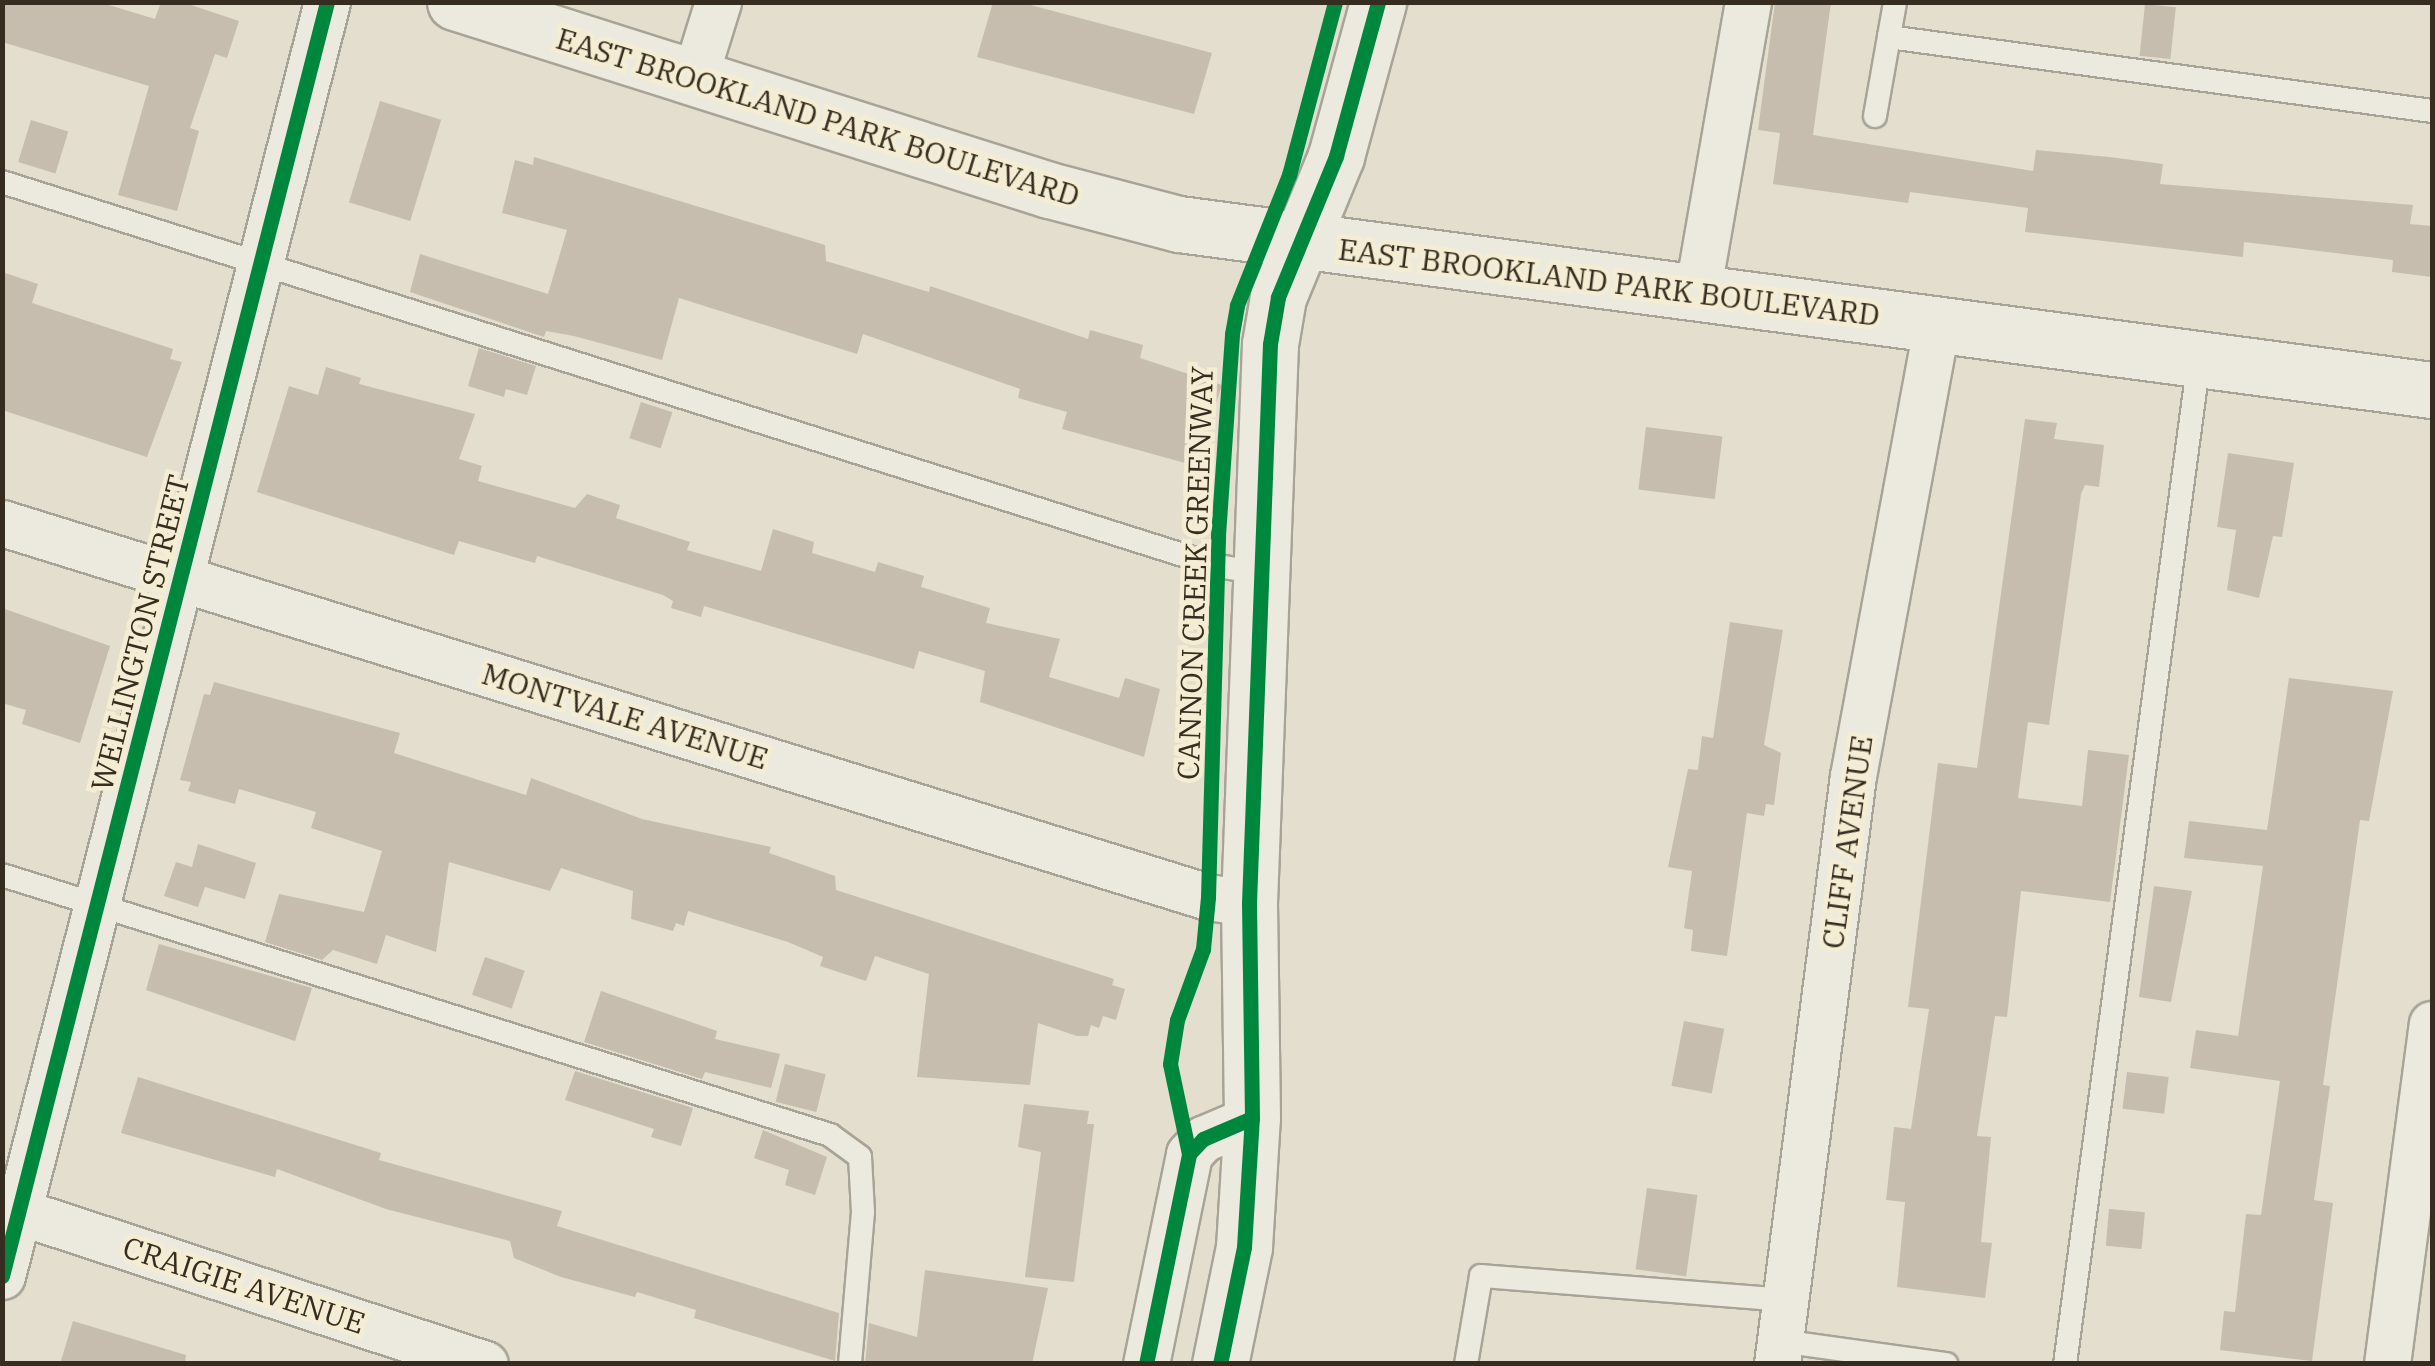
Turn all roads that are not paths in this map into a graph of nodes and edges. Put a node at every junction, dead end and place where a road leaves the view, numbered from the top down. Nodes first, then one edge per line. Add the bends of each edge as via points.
1 (327, 2) edge
2 (455, 2) edge
3 (718, 2) edge
4 (1378, 2) edge
5 (1748, 2) edge
6 (1896, 2) edge
7 (1889, 37) junction
8 (694, 79) junction
9 (2432, 110) edge
10 (1876, 116) dead end
11 (2, 182) edge
12 (1301, 242) junction
13 (261, 264) junction
14 (1696, 294) junction
15 (1937, 324) junction
16 (2199, 360) junction
17 (2432, 390) edge
18 (2, 523) edge
19 (1259, 574) junction
20 (184, 579) junction
21 (2, 875) edge
22 (1249, 903) junction
23 (98, 906) junction
24 (2432, 1024) edge
25 (1252, 1118) junction
26 (12, 1208) edge
27 (2, 1276) edge
28 (1782, 1335) edge
29 (485, 1364) edge
30 (850, 1364) edge
31 (1146, 1364) edge
32 (1220, 1364) edge
33 (1466, 1364) edge
34 (1946, 1364) edge
35 (2065, 1364) edge
36 (2387, 1364) edge

1 - 13 street, WELLINGTON STREET
2 - 8 main road, EAST BROOKLAND PARK BOULEVARD
3 - 8 street
4 - 12 main road via 1336,156
5 - 14 street
6 - 7 lane
7 - 9 lane
7 - 10 lane
8 - 12 main road, EAST BROOKLAND PARK BOULEVARD via 1132,213
11 - 13 lane
12 - 14 main road, EAST BROOKLAND PARK BOULEVARD
12 - 19 main road via 1274,316
13 - 19 lane
13 - 20 street, WELLINGTON STREET
14 - 15 main road, EAST BROOKLAND PARK BOULEVARD
15 - 16 main road, EAST BROOKLAND PARK BOULEVARD
15 - 28 street, CLIFF AVENUE via 1854,776
16 - 17 main road, EAST BROOKLAND PARK BOULEVARD
16 - 35 lane
18 - 20 street, MONTVALE AVENUE
19 - 22 main road
20 - 22 street, MONTVALE AVENUE via 1208,897
20 - 23 street, WELLINGTON STREET
21 - 23 lane
22 - 25 main road
23 - 26 street, WELLINGTON STREET
23 - 30 lane via 830,1136 860,1157 864,1212
24 - 36 street
25 - 31 street via 1202,1139 1189,1154
25 - 32 main road via 1239,1283
26 - 27 street, WELLINGTON STREET
26 - 29 street, CRAIGIE AVENUE
28 - 33 lane via 1481,1276
28 - 34 lane

